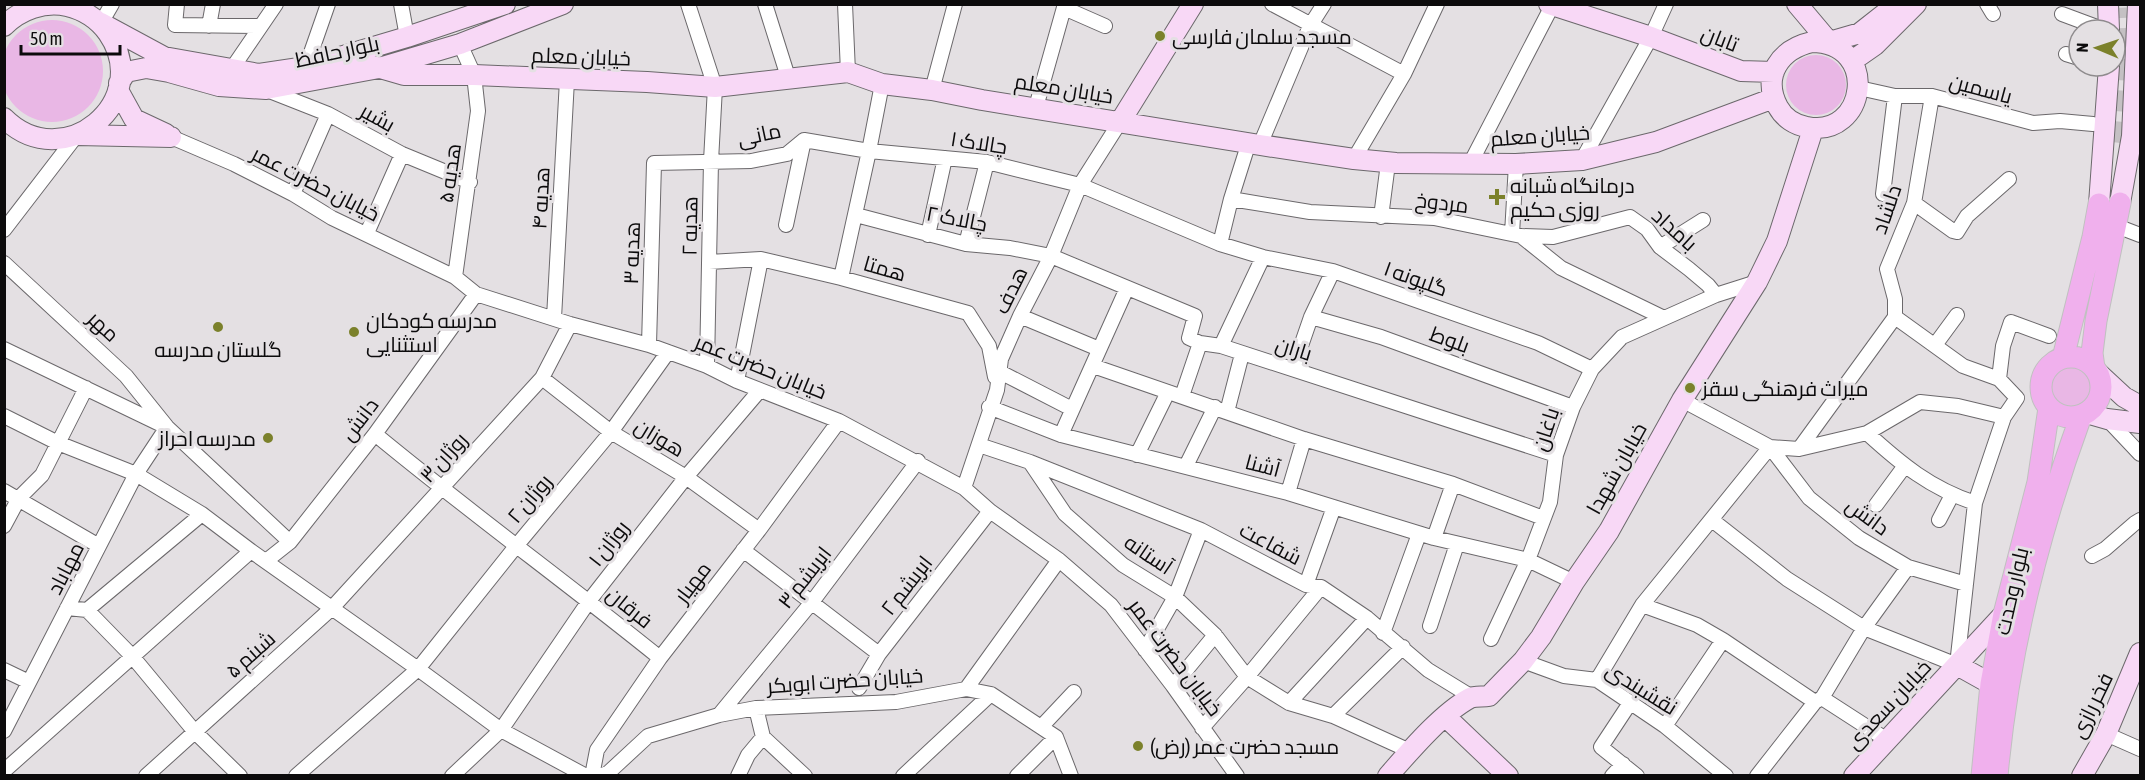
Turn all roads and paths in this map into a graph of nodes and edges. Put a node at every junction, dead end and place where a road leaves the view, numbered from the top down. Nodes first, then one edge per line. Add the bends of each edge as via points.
1 (112, 4) edge
2 (177, 4) edge
3 (213, 4) edge
4 (276, 4) edge
5 (401, 4) edge
6 (505, 4) edge
7 (563, 4) edge
8 (688, 4) edge
9 (765, 4) edge
10 (845, 4) edge
11 (955, 4) edge
12 (1193, 4) edge
13 (1272, 4) edge
14 (1324, 4) edge
15 (1437, 4) edge
16 (1666, 4) edge
17 (1797, 4) edge
18 (1897, 4) edge
19 (1916, 4) edge
20 (2138, 4) edge
21 (326, 5) edge
22 (1552, 5) edge
23 (1065, 6) edge
24 (481, 9) edge
25 (13, 13) edge
26 (2062, 14) dead end
27 (2073, 18) edge
28 (101, 23) junction
29 (4, 26) edge
30 (209, 26) junction
31 (260, 26) junction
32 (1105, 26) dead end
33 (1310, 26) junction
34 (407, 37) junction
35 (1651, 37) junction
36 (1829, 42) junction
37 (459, 44) junction
38 (342, 57) junction
39 (1852, 61) junction
40 (306, 67) junction
41 (146, 68) junction
42 (379, 68) junction
43 (231, 70) junction
44 (848, 72) junction
45 (1774, 72) junction
46 (1404, 74) junction
47 (474, 75) junction
48 (788, 77) junction
49 (2106, 78) edge
50 (567, 80) junction
51 (882, 84) junction
52 (119, 87) junction
53 (715, 87) junction
54 (1858, 88) junction
55 (266, 89) junction
56 (932, 90) junction
57 (1895, 96) junction
58 (1932, 96) junction
59 (1774, 98) junction
60 (1036, 107) junction
61 (328, 114) junction
62 (4, 118) edge
63 (134, 118) junction
64 (1120, 122) junction
65 (2093, 124) dead end
66 (4, 128) edge
67 (1813, 129) junction
68 (24, 133) junction
69 (77, 135) junction
70 (171, 137) junction
71 (804, 140) junction
72 (1254, 144) junction
73 (869, 151) junction
74 (402, 154) junction
75 (945, 158) junction
76 (1354, 159) junction
77 (1582, 160) junction
78 (711, 161) junction
79 (987, 162) junction
80 (654, 164) joint
81 (1470, 164) junction
82 (1516, 164) junction
83 (1387, 171) dead end
84 (2009, 179) dead end
85 (470, 182) junction
86 (1080, 185) junction
87 (293, 194) junction
88 (1883, 194) dead end
89 (1231, 199) junction
90 (1914, 203) junction
91 (2120, 203) joint
92 (2098, 204) joint
93 (856, 215) junction
94 (1381, 217) junction
95 (1703, 220) dead end
96 (786, 225) dead end
97 (2115, 225) junction
98 (4, 230) edge
99 (367, 233) junction
100 (928, 235) junction
101 (1516, 235) junction
102 (2140, 236) edge
103 (966, 244) junction
104 (1220, 244) junction
105 (1660, 247) junction
106 (1051, 256) junction
107 (1263, 256) junction
108 (761, 259) junction
109 (709, 262) junction
110 (4, 263) edge
111 (1333, 271) junction
112 (455, 277) junction
113 (841, 278) junction
114 (1757, 282) junction
115 (1127, 288) junction
116 (477, 294) junction
117 (1716, 295) junction
118 (1957, 315) dead end
119 (1020, 316) junction
120 (1311, 317) junction
121 (1662, 317) junction
122 (1895, 317) junction
123 (554, 318) junction
124 (570, 324) junction
125 (2049, 336) dead end
126 (1200, 343) junction
127 (649, 345) junction
128 (1935, 345) junction
129 (1221, 346) junction
130 (4, 349) edge
131 (1099, 349) junction
132 (668, 352) junction
133 (1242, 354) junction
134 (2063, 358) junction
135 (707, 366) junction
136 (1093, 366) junction
137 (1293, 369) junction
138 (1592, 369) junction
139 (2095, 370) junction
140 (1000, 372) junction
141 (542, 378) junction
142 (1999, 378) junction
143 (737, 381) junction
144 (86, 388) junction
145 (760, 390) junction
146 (997, 390) junction
147 (1168, 392) junction
148 (1182, 396) junction
149 (1682, 400) junction
150 (2140, 406) edge
151 (989, 407) junction
152 (1573, 407) junction
153 (2049, 408) junction
154 (1072, 409) junction
155 (1221, 410) junction
156 (2084, 415) junction
157 (4, 416) edge
158 (2004, 417) junction
159 (2107, 419) junction
160 (840, 421) junction
161 (2140, 423) edge
162 (166, 427) junction
163 (611, 432) junction
164 (1867, 433) junction
165 (375, 434) junction
166 (1061, 435) junction
167 (1304, 439) junction
168 (58, 443) junction
169 (979, 445) junction
170 (1770, 447) junction
171 (1799, 448) junction
172 (2140, 454) edge
173 (1137, 455) junction
174 (1556, 455) junction
175 (918, 461) junction
176 (1030, 462) junction
177 (1186, 466) junction
178 (1904, 467) junction
179 (136, 474) junction
180 (686, 477) junction
181 (1453, 484) junction
182 (964, 488) junction
183 (442, 489) junction
184 (4, 491) edge
185 (1288, 493) junction
186 (1952, 495) junction
187 (19, 498) junction
188 (1975, 503) junction
189 (1876, 505) dead end
190 (1334, 507) junction
191 (990, 511) junction
192 (202, 514) junction
193 (1543, 518) junction
194 (1712, 519) junction
195 (1939, 520) dead end
196 (2140, 520) edge
197 (4, 526) edge
198 (759, 530) junction
199 (1201, 530) junction
200 (1419, 534) junction
201 (1434, 538) junction
202 (290, 542) junction
203 (1457, 544) junction
204 (517, 545) junction
205 (99, 546) junction
206 (742, 550) junction
207 (251, 551) junction
208 (2091, 556) dead end
209 (1059, 560) junction
210 (1528, 560) junction
211 (266, 561) junction
212 (1908, 567) junction
213 (1574, 582) junction
214 (1966, 584) junction
215 (1306, 585) junction
216 (1321, 587) junction
217 (1175, 597) junction
218 (589, 601) junction
219 (812, 602) junction
220 (1642, 605) junction
221 (67, 608) junction
222 (332, 608) junction
223 (87, 610) junction
224 (2004, 614) junction
225 (1366, 618) junction
226 (1430, 626) dead end
227 (1864, 628) junction
228 (1383, 633) junction
229 (1215, 635) junction
230 (1491, 639) dead end
231 (1723, 640) junction
232 (1403, 647) junction
233 (1145, 650) junction
234 (2140, 653) edge
235 (879, 654) junction
236 (132, 656) junction
237 (660, 658) junction
238 (1523, 661) junction
239 (1958, 665) junction
240 (418, 669) junction
241 (4, 670) edge
242 (1247, 677) junction
243 (1597, 680) junction
244 (29, 682) junction
245 (1991, 684) junction
246 (1173, 686) junction
247 (859, 688) dead end
248 (966, 689) junction
249 (1074, 692) dead end
250 (991, 694) junction
251 (1472, 697) junction
252 (1819, 700) junction
253 (1289, 703) junction
254 (1630, 703) junction
255 (756, 708) junction
256 (719, 715) junction
257 (1333, 716) junction
258 (1446, 717) junction
259 (1042, 726) junction
260 (1665, 726) junction
261 (1202, 728) junction
262 (501, 730) junction
263 (4, 731) edge
264 (195, 732) junction
265 (2106, 734) junction
266 (763, 737) junction
267 (1056, 737) junction
268 (1887, 740) junction
269 (2140, 749) edge
270 (1410, 751) junction
271 (1623, 764) junction
272 (4, 771) edge
273 (1719, 773) edge
274 (146, 776) edge
275 (240, 776) edge
276 (297, 776) edge
277 (452, 776) edge
278 (586, 776) edge
279 (591, 776) edge
280 (599, 776) edge
281 (738, 776) edge
282 (805, 776) edge
283 (903, 776) edge
284 (1017, 776) edge
285 (1071, 776) edge
286 (1237, 776) edge
287 (1388, 776) edge
288 (1508, 776) edge
289 (1612, 776) edge
290 (1638, 776) edge
291 (1757, 776) edge
292 (1854, 776) edge
293 (1982, 776) edge
294 (1997, 776) edge
295 (2082, 776) edge

1 - 28 street
2 - 30 street via 175,25
3 - 30 street
4 - 31 street
5 - 34 street
6 - 24 main road, بلوار حافظ
7 - 37 main road, بلوار حافظ
8 - 53 street
9 - 48 street
10 - 44 street
11 - 56 street
12 - 64 main road
13 - 33 street
14 - 33 street
15 - 46 street
16 - 35 street
17 - 36 main road
18 - 36 main road via 1860,33
19 - 39 main road via 1875,45
20 - 91 main road via 2132,136
21 - 40 street
22 - 35 main road, تابان
22 - 81 street
23 - 32 street
23 - 60 street
24 - 34 main road, بلوار حافظ
25 - 28 main road, بلوار حافظ via 44,5 68,6
25 - 29 main road
26 - 27 street
28 - 43 main road, بلوار حافظ via 164,57
28 - 52 main road via 118,55
30 - 31 street
31 - 43 street
33 - 46 street
33 - 72 street
34 - 38 main road, بلوار حافظ
35 - 45 main road, تابان via 1741,71
35 - 77 street
36 - 39 main road
36 - 45 main road via 1812,42 1788,51
37 - 42 main road, بلوار حافظ
37 - 47 street, هدیه ۵
38 - 40 main road, بلوار حافظ
38 - 42 main road, خیابان معلم
39 - 54 main road
40 - 43 main road, بلوار حافظ via 259,74
41 - 52 main road via 126,72
41 - 55 main road, بلوار حافظ via 219,86
41 - 63 main road via 135,76 128,97
42 - 47 main road, خیابان معلم via 404,75
42 - 55 main road, بلوار حافظ
44 - 48 main road, خیابان معلم
44 - 51 main road, خیابان معلم
45 - 59 main road
46 - 76 street
47 - 50 main road, خیابان معلم
47 - 85 street, هدیه ۵ via 478,111
48 - 53 main road, خیابان معلم
49 - 92 main road
50 - 53 main road, خیابان معلم
50 - 123 street, هدیه ۴
51 - 56 main road, خیابان معلم
51 - 73 street
52 - 63 main road
52 - 69 main road via 104,116
53 - 78 street, هدیه ۲
54 - 57 street, یاسمین
54 - 67 main road via 1849,113 1839,122
55 - 61 street, بشیر
56 - 60 main road, خیابان معلم
57 - 58 street, یاسمین
57 - 88 street
58 - 65 street, یاسمین via 2033,123
58 - 90 street, دلشاد
59 - 67 main road via 1788,119
59 - 77 main road, خیابان معلم via 1656,142
60 - 64 main road, خیابان معلم
61 - 74 street, بشیر
61 - 87 street
62 - 68 main road
63 - 70 main road
64 - 72 main road, خیابان معلم
64 - 86 street, هدف
66 - 68 main road
67 - 114 main road, خیابان شهدا via 1777,241
68 - 69 main road via 52,140
69 - 70 main road
69 - 98 street
70 - 87 street, خیابان حضرت عمر
71 - 73 street, مانی
71 - 78 street, مانی via 787,154 751,161
71 - 96 street
72 - 76 main road, خیابان معلم
72 - 89 street
73 - 75 street, چالاک ۱
73 - 93 street
74 - 85 street, بشیر
74 - 99 street
75 - 79 street, چالاک ۱
75 - 100 street
76 - 81 main road, خیابان معلم
77 - 82 main road, خیابان معلم
78 - 80 street, مانی
78 - 109 street, هدیه ۲
79 - 86 street, چالاک ۱
79 - 103 street
80 - 127 street, هدیه ۳
81 - 82 main road, خیابان معلم
82 - 101 street
83 - 94 street
84 - 90 street via 1967,216 1957,232
85 - 112 street, هدیه ۵
86 - 104 street, چالاک ۱
86 - 106 street, هدف
87 - 99 street, خیابان حضرت عمر via 332,218
89 - 94 street, مردوخ via 1310,212
89 - 104 street
90 - 122 street, دلشاد via 1887,269
91 - 97 main road
92 - 134 main road
93 - 100 street, چالاک ۲
93 - 113 street
94 - 101 street, مردوخ via 1434,218
95 - 105 street
97 - 102 street
97 - 139 main road via 2096,321 2092,353
99 - 112 street, خیابان حضرت عمر
100 - 103 street, چالاک ۲
101 - 105 street, بامداد via 1553,237 1630,217 1647,229
101 - 121 street, مردوخ via 1561,268
103 - 106 street, چالاک ۲
104 - 107 street, گلپونه ۱
105 - 117 street, بامداد
106 - 115 street
106 - 119 street, هدف
107 - 111 street, گلپونه ۱
107 - 129 street
108 - 109 street, همتا
108 - 113 street, همتا
108 - 143 street
109 - 135 street, هدیه ۲
110 - 162 street, مهر via 126,376
111 - 120 street
111 - 138 street, گلپونه ۱ via 1538,343
112 - 116 street, خیابان حضرت عمر
113 - 146 street, همتا via 968,313 990,346
114 - 117 street
114 - 149 main road, خیابان شهدا
115 - 126 street via 1195,316 1189,339
115 - 131 street
116 - 123 street, خیابان حضرت عمر
116 - 165 street, دانش
117 - 121 street, باغان
118 - 128 street
119 - 131 street
119 - 140 street, هدف via 1001,360
120 - 137 street
120 - 152 street, بلوط via 1381,337
121 - 138 street, باغان via 1622,337
122 - 128 street
122 - 171 street
123 - 124 street, خیابان حضرت عمر
124 - 127 street, خیابان حضرت عمر
124 - 141 street, روژان ۳
125 - 142 street via 2011,322
126 - 129 street, باران
126 - 148 street
127 - 132 street, خیابان حضرت عمر
128 - 142 street via 1963,366
129 - 133 street, باران
130 - 144 street
131 - 136 street
132 - 135 street, خیابان حضرت عمر
132 - 163 street, روژان ۲
133 - 137 street, باران
133 - 155 street
134 - 139 main road via 2077,357
134 - 153 main road via 2043,375 2041,392
135 - 143 street, خیابان حضرت عمر
136 - 147 street
136 - 154 street
137 - 174 street, باران
138 - 152 street, باغان
139 - 150 main road
139 - 156 main road via 2101,390
140 - 146 street, هدف
140 - 154 street
141 - 163 street, هوزان
141 - 183 street, روژان ۳
142 - 158 street via 2017,398
143 - 145 street, خیابان حضرت عمر
144 - 162 street
144 - 168 street
145 - 160 street, خیابان حضرت عمر
145 - 180 street, روژان ۱
146 - 151 street, هدف
147 - 148 street
147 - 173 street
148 - 155 street
149 - 170 street
149 - 213 main road, خیابان شهدا via 1609,531
151 - 166 street, آشنا
151 - 169 street, هدف
152 - 174 street, باغان
153 - 156 main road via 2067,418
153 - 224 main road, بلوار وحدت via 2038,482
154 - 166 street
155 - 167 street
155 - 177 street
156 - 159 main road
156 - 294 main road, بلوار وحدت via 2048,513 2027,598 2002,720
157 - 168 street
158 - 164 street via 1920,402
158 - 188 street
159 - 161 main road
159 - 172 street
160 - 175 street, خیابان حضرت عمر
160 - 198 street, مهیار
162 - 179 street, مهاباد
162 - 202 street
163 - 180 street, هوزان
163 - 204 street, روژان ۲
164 - 171 street
164 - 178 street
165 - 183 street, فرقان
165 - 202 street, دانش
166 - 173 street, آشنا
167 - 181 street
167 - 185 street
168 - 179 street
168 - 187 street via 42,475
169 - 176 street, شفاعت
169 - 182 street, هدف
170 - 171 street
170 - 194 street
170 - 212 street, دانش via 1809,498 1859,538
173 - 177 street, آشنا
174 - 193 street, باغان via 1550,502
175 - 182 street, خیابان حضرت عمر
175 - 219 street, ابریشم ۳
176 - 199 street, شفاعت
176 - 217 street, آستانه via 1065,514 1123,565
177 - 185 street, آشنا
178 - 186 street
178 - 189 street
179 - 192 street
179 - 205 street, مهاباد
180 - 198 street, هوزان
180 - 218 street, روژان ۱
181 - 193 street
181 - 201 street
182 - 191 street, خیابان حضرت عمر
183 - 204 street, فرقان
183 - 222 street, روژان ۳
184 - 187 street
185 - 190 street, آشنا
186 - 188 street
186 - 195 street
187 - 197 street
187 - 205 street
188 - 214 street
190 - 200 street, آشنا
190 - 215 street
191 - 209 street, خیابان حضرت عمر
191 - 235 street, ابریشم ۲
192 - 207 street
192 - 223 street
193 - 210 street, باغان
194 - 220 street
194 - 227 street via 1787,579
196 - 208 street
198 - 206 street, مهیار
199 - 215 street, شفاعت
199 - 217 street
200 - 201 street, آشنا
200 - 228 street
201 - 203 street, آشنا
202 - 211 street, دانش
203 - 210 street, آشنا
203 - 226 street
204 - 218 street, فرقان
204 - 240 street, روژان ۲
205 - 221 street, مهاباد
206 - 219 street
206 - 237 street, مهیار
207 - 211 street
207 - 236 street
209 - 233 street, خیابان حضرت عمر via 1111,605
209 - 248 street
210 - 213 street, آشنا
210 - 230 street, باغان
211 - 222 street
212 - 214 street, دانش
212 - 227 street
213 - 238 main road, خیابان شهدا
214 - 239 street
215 - 216 street, شفاعت
216 - 225 street, شفاعت
216 - 242 street
217 - 229 street, آستانه
217 - 233 street
218 - 237 street, فرقان
218 - 262 street, روژان ۱
219 - 235 street
219 - 256 street, ابریشم ۳
220 - 231 street via 1697,625
220 - 243 street
221 - 223 street
221 - 244 street, مهاباد
222 - 240 street
222 - 264 street, شبنم ۵
223 - 236 street
224 - 239 main road, خیابان سعدی
224 - 245 main road, بلوار وحدت
225 - 228 street, شفاعت
225 - 253 street
227 - 239 street
227 - 252 street
228 - 232 street, شفاعت
229 - 242 street, آستانه
229 - 246 street
231 - 252 street
231 - 260 street
232 - 251 street, شفاعت via 1428,670
232 - 257 street
233 - 246 street, خیابان حضرت عمر
234 - 265 main road, فخر رازی
235 - 247 street, ابریشم ۲
236 - 264 street
236 - 272 street
237 - 279 street, مهیار via 597,750
238 - 243 street, نقشبندی via 1564,676
238 - 251 main road, خیابان شهدا via 1489,696
239 - 245 main road
239 - 268 main road, خیابان سعدی
240 - 262 street
240 - 276 street, روژان ۲
241 - 244 street
242 - 253 street
242 - 261 street
243 - 254 street, نقشبندی
244 - 263 street, مهاباد
245 - 293 main road, بلوار وحدت
246 - 261 street, خیابان حضرت عمر
248 - 250 street, خیابان حضرت ابوبکر
248 - 255 street, خیابان حضرت ابوبکر via 896,702
249 - 259 street
250 - 259 street, خیابان حضرت ابوبکر
250 - 283 street
251 - 258 main road, خیابان شهدا
252 - 268 street
252 - 291 street
253 - 257 street
254 - 260 street, نقشبندی
254 - 271 street via 1601,747
255 - 256 street, خیابان حضرت ابوبکر
255 - 266 street
256 - 280 street, خیابان حضرت ابوبکر via 648,736 608,773
257 - 270 street
258 - 270 main road, خیابان شهدا
258 - 288 main road
259 - 267 street, خیابان حضرت ابوبکر
260 - 273 street, نقشبندی
261 - 286 street, خیابان حضرت عمر
262 - 277 street, روژان ۱
262 - 278 street
264 - 274 street, شبنم ۵
264 - 275 street
265 - 269 street
265 - 295 main road, فخر رازی
266 - 281 street via 748,754
266 - 282 street
267 - 284 street
267 - 285 street
268 - 292 main road, خیابان سعدی
270 - 287 main road, خیابان شهدا
271 - 289 street
271 - 290 street

